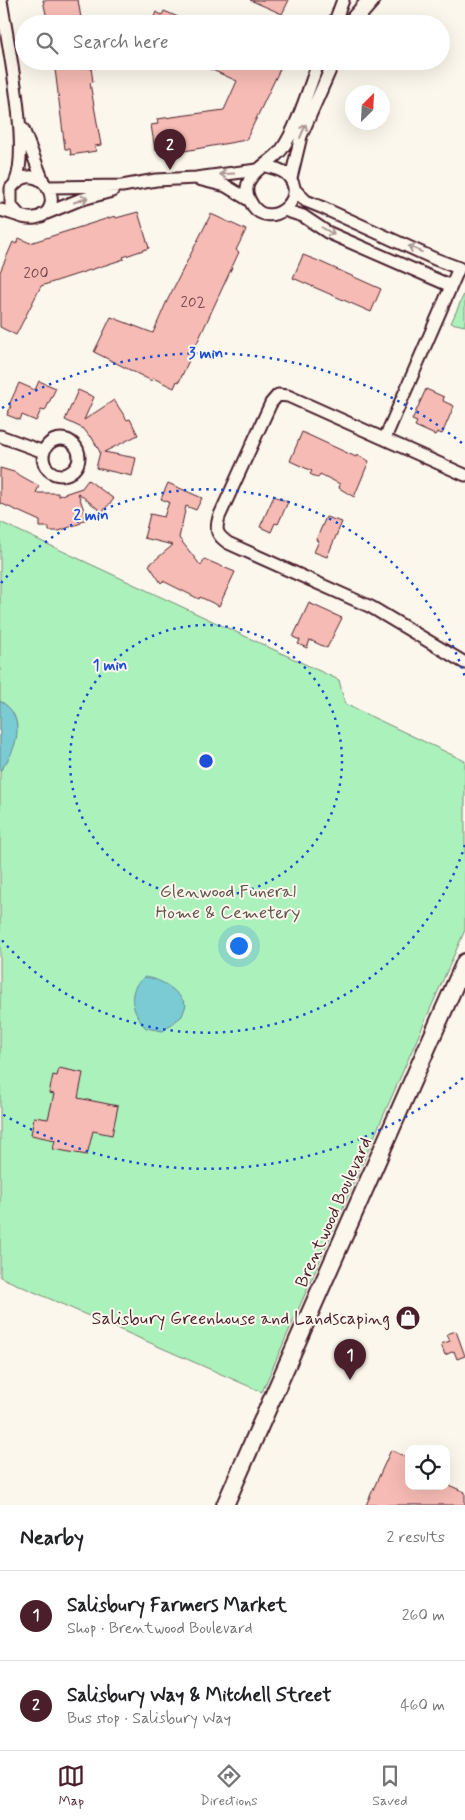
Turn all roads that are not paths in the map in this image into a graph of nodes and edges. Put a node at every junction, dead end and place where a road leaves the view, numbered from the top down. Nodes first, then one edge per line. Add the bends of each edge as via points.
1 (2, 0) edge
2 (343, 0) edge
3 (360, 0) edge
4 (371, 0) edge
5 (337, 15) edge
6 (354, 15) edge
7 (358, 15) edge
8 (315, 70) edge
9 (330, 70) edge
10 (18, 113) junction
11 (261, 168) junction
12 (196, 178) junction
13 (45, 184) junction
14 (292, 184) junction
15 (122, 186) junction
16 (9, 188) edge
17 (249, 200) junction
18 (0, 210) edge
19 (284, 210) junction
20 (20, 216) junction
21 (40, 216) junction
22 (451, 286) junction
23 (0, 436) edge
24 (385, 438) junction
25 (44, 452) dead end
26 (465, 475) edge
27 (465, 663) edge
28 (465, 962) edge
29 (226, 1505) edge

1 - 10 street
2 - 5 street
3 - 6 street
4 - 7 street
8 - 11 street via 285,144
14 -> 9 street via 301,136
10 - 13 street via 37,170
10 - 16 street via 21,162
11 -> 12 street
11 - 14 street via 280,170
11 - 17 street via 249,182
12 - 15 street
12 - 17 street via 228,187
13 - 15 street
13 - 16 street via 31,177
13 - 21 street via 51,200 46,212
14 - 19 street via 293,197
22 -> 14 street via 459,268 310,204
21 -> 15 street
16 - 20 street via 11,206
17 - 19 street via 261,213 269,215
18 - 20 street
19 -> 22 street
20 - 21 street
22 - 24 street
23 - 25 street
24 - 26 street
24 - 27 street via 288,396 278,395 271,403 219,517 218,536 371,607
28 - 29 street, Brentwood Boulevard

